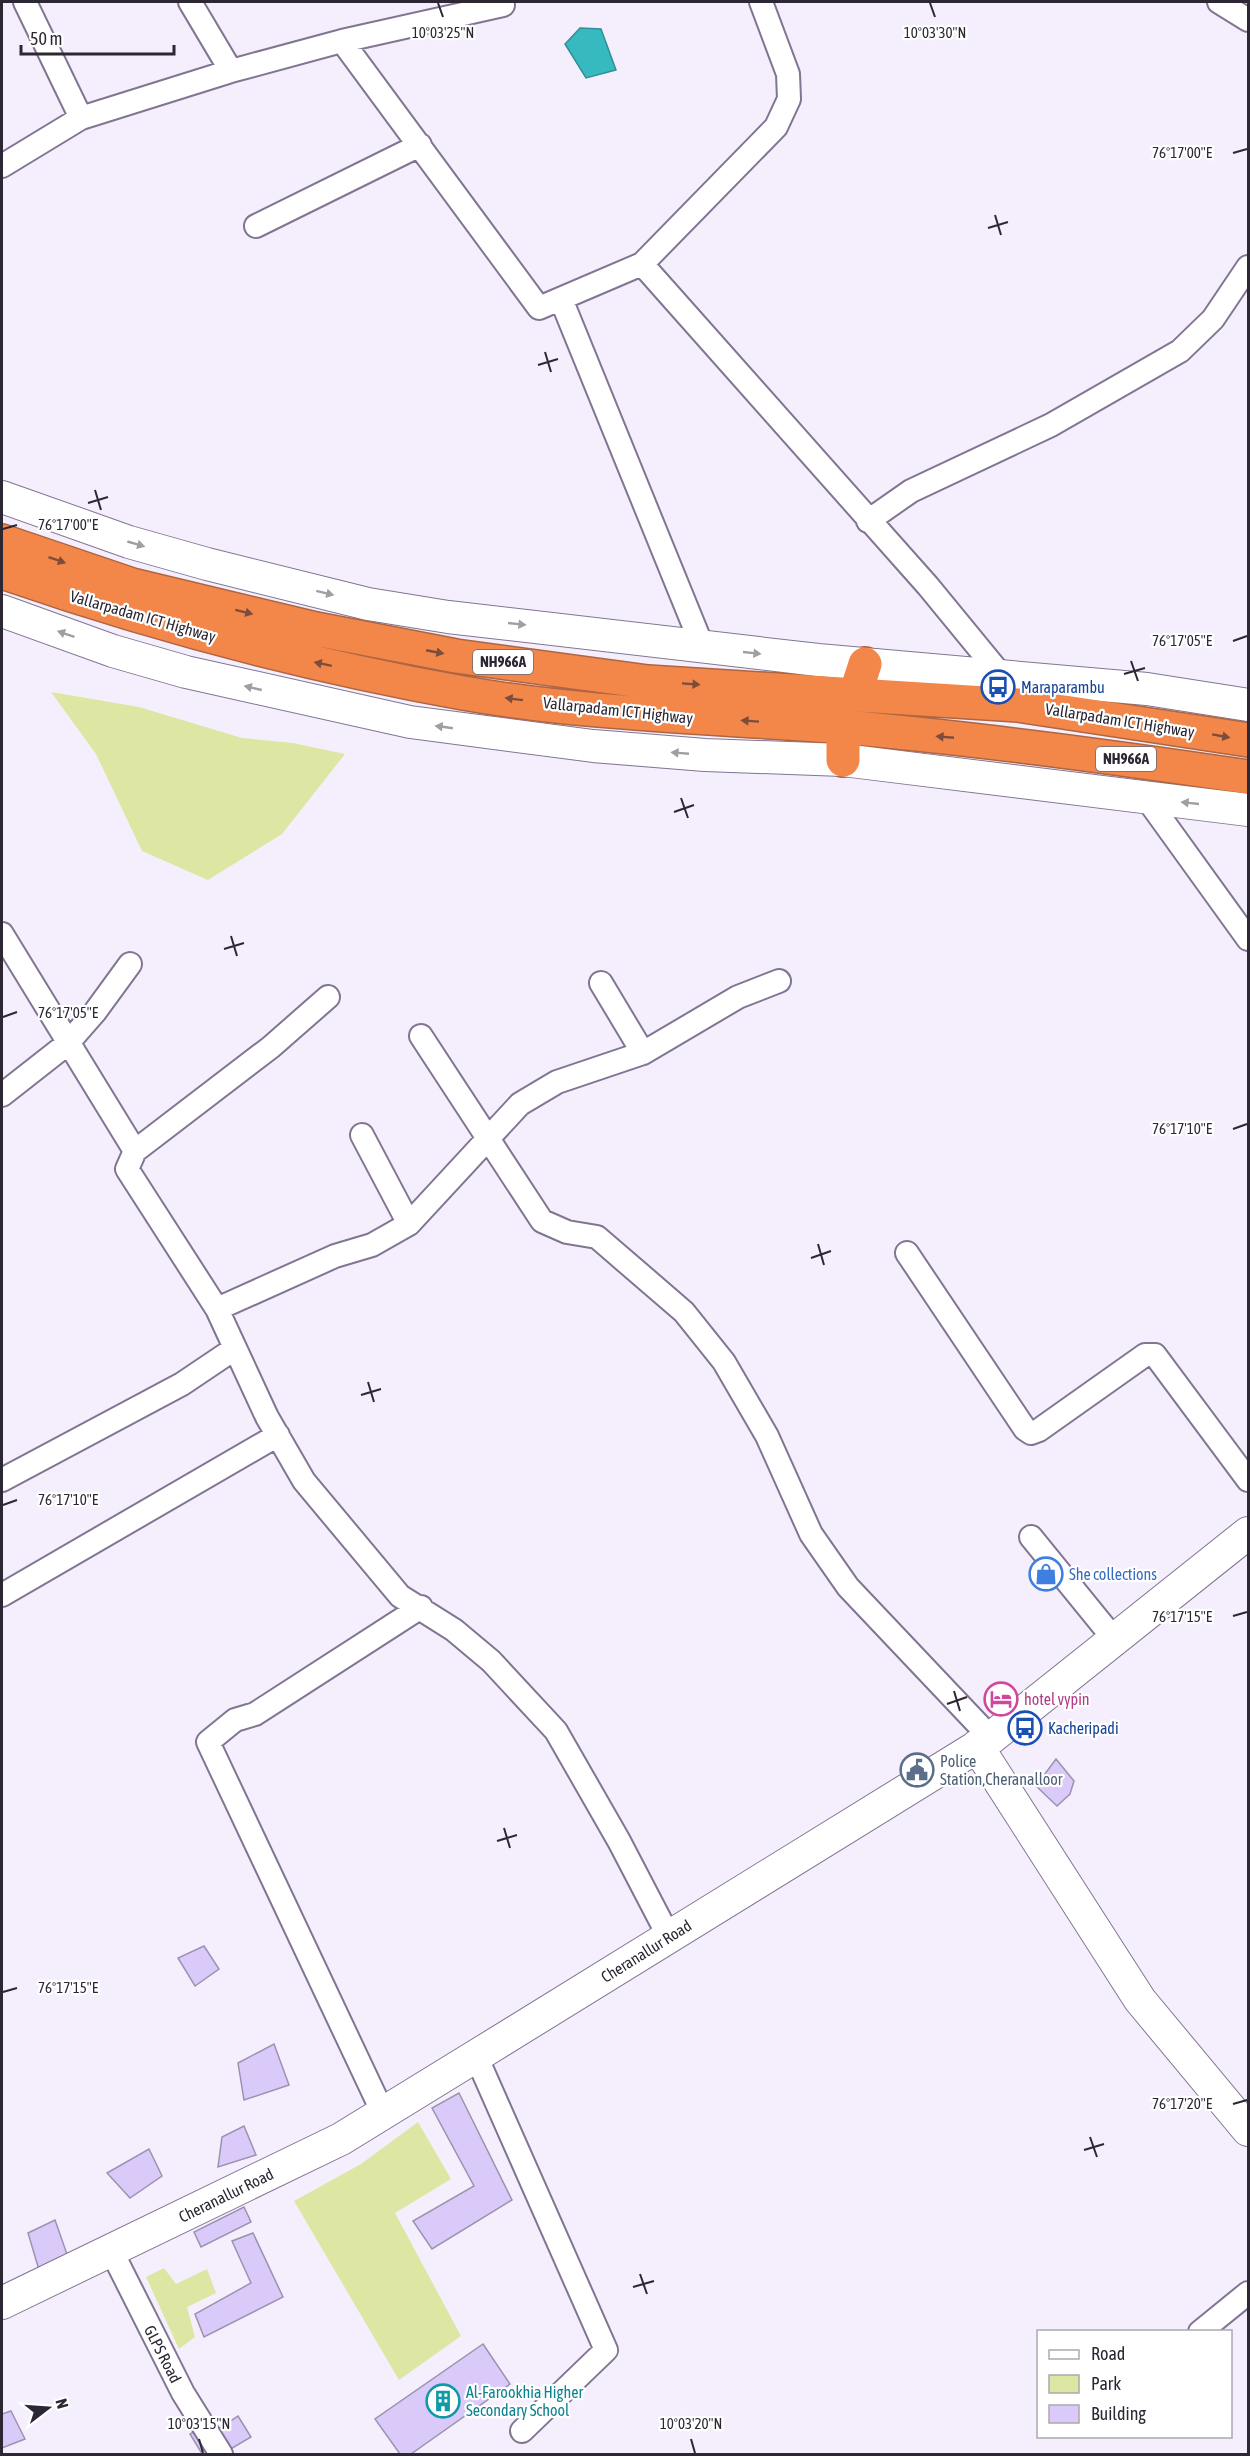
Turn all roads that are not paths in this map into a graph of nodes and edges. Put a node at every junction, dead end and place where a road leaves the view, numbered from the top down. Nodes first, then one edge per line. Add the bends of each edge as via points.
1 (26, 2) edge
2 (190, 2) edge
3 (502, 2) edge
4 (761, 2) edge
5 (1219, 2) edge
6 (1248, 21) edge
7 (342, 41) junction
8 (231, 71) junction
9 (81, 118) junction
10 (420, 145) junction
11 (2, 166) edge
12 (256, 226) dead end
13 (642, 264) junction
14 (1248, 267) edge
15 (561, 299) junction
16 (2, 497) edge
17 (868, 521) junction
18 (2, 540) edge
19 (2, 572) edge
20 (2, 611) edge
21 (703, 648) junction
22 (865, 664) junction
23 (1001, 675) junction
24 (648, 681) junction
25 (855, 695) junction
26 (1248, 705) edge
27 (1077, 713) junction
28 (643, 714) junction
29 (843, 728) junction
30 (1248, 741) edge
31 (1075, 751) junction
32 (843, 760) junction
33 (1248, 777) edge
34 (1147, 799) junction
35 (1248, 810) edge
36 (2, 934) edge
37 (1248, 939) edge
38 (130, 964) dead end
39 (779, 981) dead end
40 (601, 983) dead end
41 (328, 997) dead end
42 (421, 1036) dead end
43 (67, 1044) junction
44 (644, 1053) junction
45 (2, 1095) edge
46 (362, 1135) dead end
47 (488, 1141) junction
48 (135, 1151) junction
49 (409, 1224) junction
50 (907, 1253) dead end
51 (217, 1309) junction
52 (234, 1349) junction
53 (278, 1435) junction
54 (2, 1480) edge
55 (1248, 1480) edge
56 (1248, 1533) edge
57 (1031, 1538) dead end
58 (2, 1595) edge
59 (421, 1607) junction
60 (1114, 1640) junction
61 (984, 1742) junction
62 (669, 1937) junction
63 (476, 2056) junction
64 (383, 2114) junction
65 (1248, 2130) edge
66 (111, 2250) junction
67 (1248, 2293) edge
68 (2, 2303) edge
69 (1201, 2330) edge
70 (522, 2431) dead end
71 (221, 2454) edge

1 - 9 street
2 - 8 street
3 - 7 street via 503,5
4 - 13 street via 788,74 789,99 776,127
5 - 6 street
7 - 8 street
7 - 10 street
8 - 9 street
9 - 11 street
10 - 12 street
10 - 15 street via 539,308
13 - 15 street
13 - 17 street
14 - 17 street via 1213,319 1180,351 1051,425 911,491
15 - 21 street
16 -> 21 street via 129,542 368,604
17 - 23 street
18 -> 24 highway, Vallarpadam ICT Highway / NH966A via 132,585 316,629 456,656
28 -> 19 highway, Vallarpadam ICT Highway / NH966A via 465,693 274,654 80,599
32 -> 20 street via 671,753 410,722 186,672 113,651
21 -> 22 street
22 - 23 street
22 - 25 highway
23 - 26 street via 1147,689
24 -> 25 highway, Vallarpadam ICT Highway / NH966A
24 - 28 highway
25 - 27 highway, Vallarpadam ICT Highway / NH966A via 1018,705
27 -> 30 highway, Vallarpadam ICT Highway / NH966A
27 - 31 highway
29 -> 28 highway, Vallarpadam ICT Highway / NH966A
31 -> 29 highway, Vallarpadam ICT Highway / NH966A
29 - 32 highway
31 - 33 highway, Vallarpadam ICT Highway / NH966A
32 - 34 street
35 -> 34 street
34 - 37 street
36 - 43 street
38 - 43 street
39 - 44 street via 738,997
40 - 44 street
41 - 48 street via 271,1047
42 - 47 street
43 - 45 street
43 - 48 street
44 - 47 street via 557,1082 520,1104
46 - 49 street
47 - 49 street
47 - 61 street via 542,1221 567,1232 597,1238 684,1312 724,1362 767,1436 811,1534 848,1587
48 - 51 street via 127,1169
49 - 51 street via 372,1245 335,1256
50 - 55 street via 1031,1433 1145,1355 1155,1355
51 - 52 street
52 - 53 street
52 - 54 street via 182,1384
53 - 58 street
53 - 59 street via 304,1481 400,1596
56 - 60 street, Cheranallur Road
57 - 60 street
59 - 62 street via 491,1661 556,1731
59 - 64 street via 255,1714 235,1720 208,1742
60 - 61 street, Cheranallur Road
61 - 62 street, Cheranallur Road
61 - 65 street via 1140,2000
62 - 63 street, Cheranallur Road
63 - 64 street, Cheranallur Road
63 - 70 street via 606,2350
64 - 66 street, Cheranallur Road via 341,2139
66 - 68 street, Cheranallur Road
66 - 71 street, GLPS Road via 183,2393
67 - 69 street

